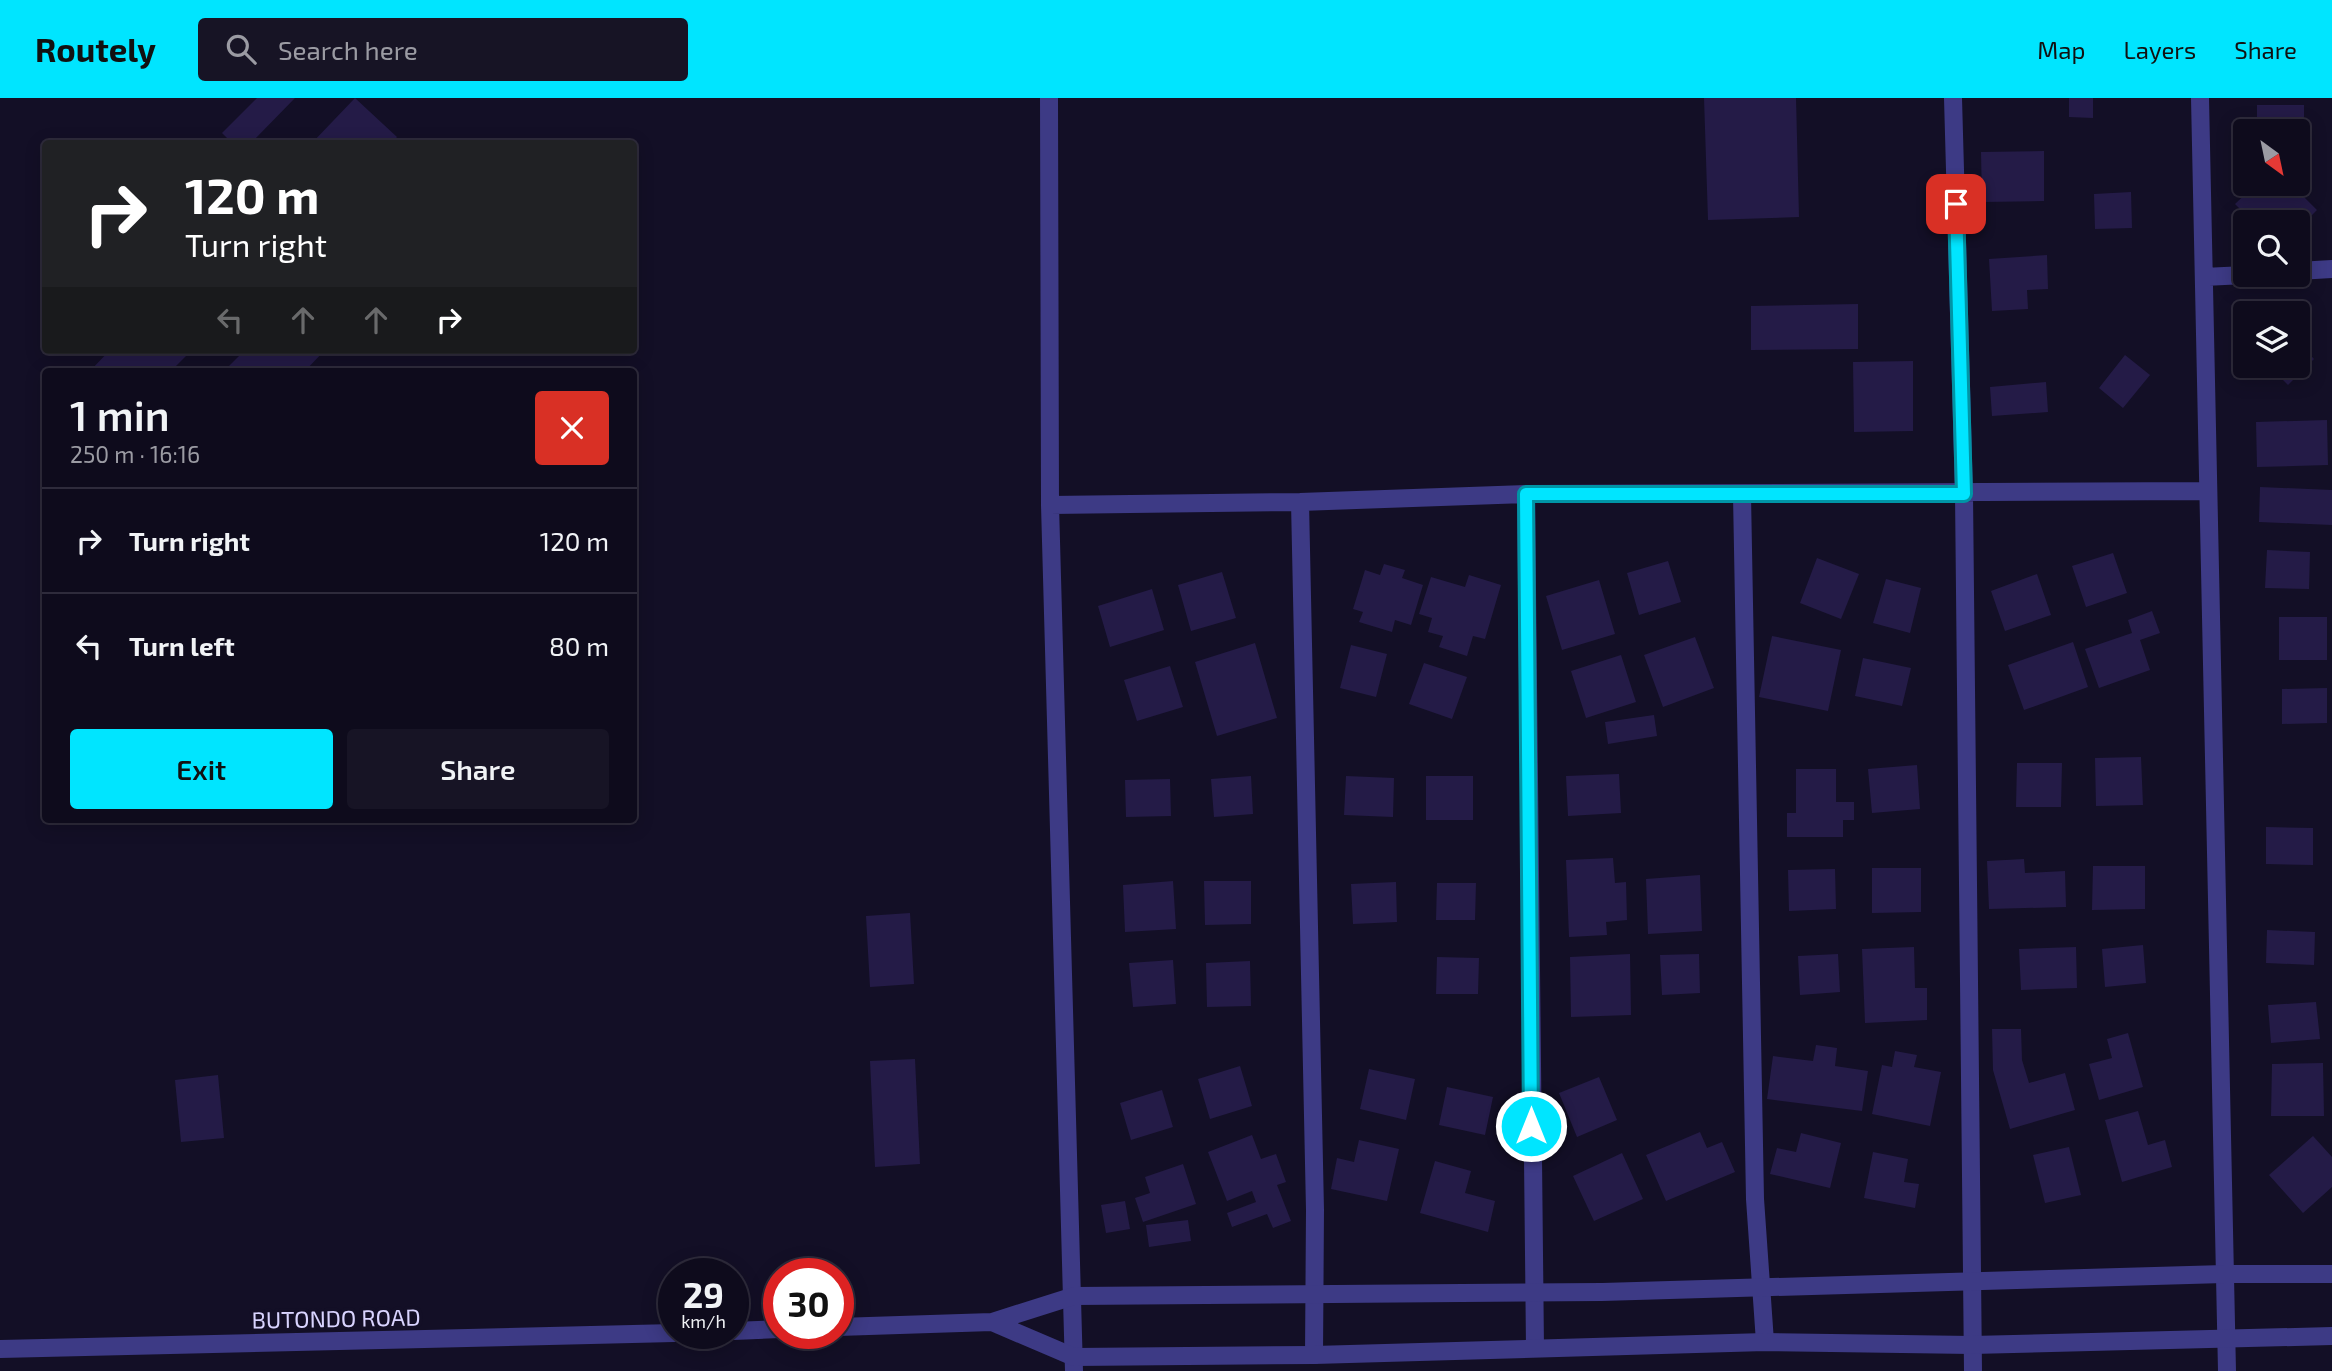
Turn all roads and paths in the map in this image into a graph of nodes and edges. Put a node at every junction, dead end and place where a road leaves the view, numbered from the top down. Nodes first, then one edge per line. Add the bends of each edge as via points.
1 (1049, 98) edge
2 (1953, 98) edge
3 (2200, 98) edge
4 (2332, 269) edge
5 (2310, 270) edge
6 (2233, 276) edge
7 (2204, 277) junction
8 (2208, 491) junction
9 (1526, 494) junction
10 (1964, 494) junction
11 (1742, 495) junction
12 (1300, 502) junction
13 (1050, 505) junction
14 (2224, 1274) junction
15 (2332, 1274) edge
16 (1972, 1283) junction
17 (1761, 1288) junction
18 (1532, 1291) junction
19 (1074, 1296) junction
20 (1314, 1296) junction
21 (992, 1322) junction
22 (854, 1326) edge
23 (658, 1333) edge
24 (2332, 1336) edge
25 (2227, 1338) junction
26 (1765, 1342) junction
27 (1972, 1345) junction
28 (1535, 1348) junction
29 (0, 1349) edge
30 (1314, 1356) junction
31 (1074, 1364) edge
32 (1973, 1371) edge
33 (2227, 1371) edge

1 - 13 street
2 - 10 street
3 - 7 street
4 - 5 street
6 - 7 street
7 - 8 street
8 - 10 street
8 - 14 street
9 - 11 street
9 - 12 street
9 - 18 street
10 - 11 street
10 - 16 street
11 - 17 street via 1755,1199
12 - 13 street
12 - 20 street
13 - 19 street
14 - 15 street
14 - 16 street
14 - 25 street
16 - 17 street
16 - 27 street
17 - 18 street
17 - 26 street
18 - 20 street
18 - 28 street
19 - 20 street
19 - 21 street
19 - 31 street
20 - 30 street
21 - 22 street
21 - 31 street
23 - 29 street, BUTONDO ROAD
24 - 25 street
25 - 27 street
25 - 33 street
26 - 27 street
26 - 28 street
27 - 32 street
28 - 30 street
30 - 31 street

